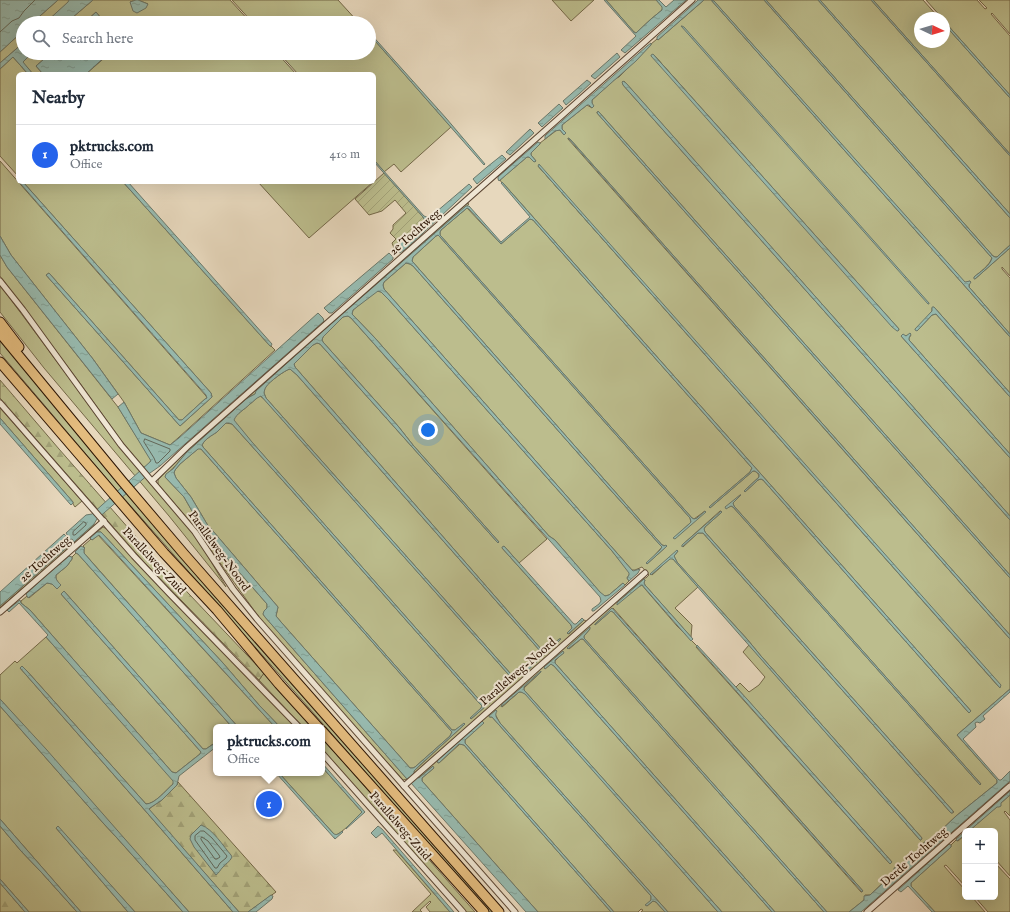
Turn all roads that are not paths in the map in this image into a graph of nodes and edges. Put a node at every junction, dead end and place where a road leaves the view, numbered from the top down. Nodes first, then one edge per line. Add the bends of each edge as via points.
1 (692, 0) edge
2 (0, 281) edge
3 (0, 322) edge
4 (0, 333) edge
5 (2, 365) edge
6 (30, 370) junction
7 (0, 403) edge
8 (150, 479) junction
9 (103, 519) junction
10 (645, 573) dead end
11 (0, 612) edge
12 (296, 724) edge
13 (315, 724) edge
14 (325, 734) edge
15 (325, 756) edge
16 (405, 784) junction
17 (1010, 786) edge
18 (463, 912) edge
19 (484, 912) edge
20 (499, 912) edge
21 (515, 912) edge
22 (866, 912) edge

1 - 8 street, 2e Tochtweg
2 - 8 street, Parallelweg-Noord
3 - 6 highway via 26,356
4 - 6 highway
5 - 13 highway
6 - 20 highway via 184,554
7 - 9 street, Parallelweg-Zuid
8 - 16 street, Parallelweg-Noord via 195,532 233,589 257,619
9 - 11 street, 2e Tochtweg
9 - 12 street, Parallelweg-Zuid via 134,556
10 - 16 street, Parallelweg-Noord
14 - 19 highway
15 - 18 street, Parallelweg-Zuid
16 - 21 street, Parallelweg-Noord
17 - 22 street, Derde Tochtweg

